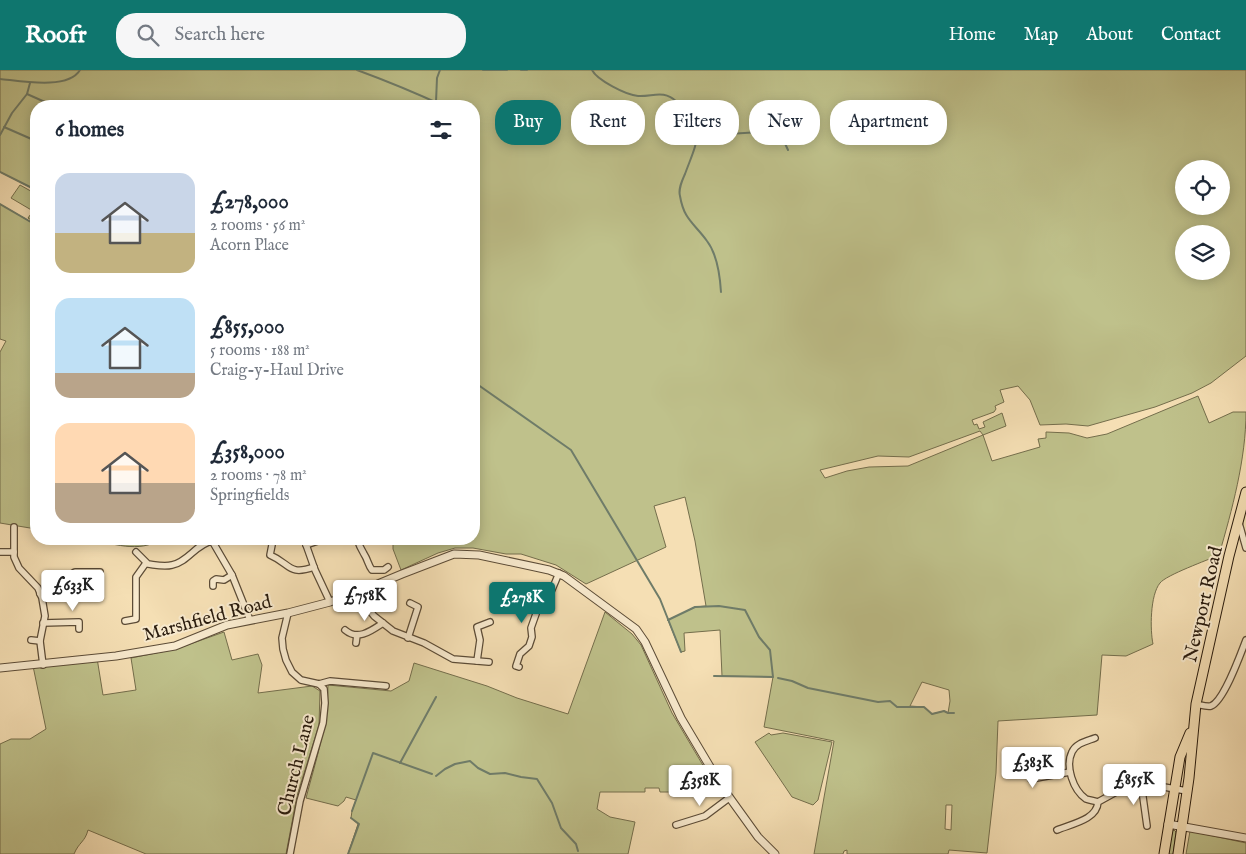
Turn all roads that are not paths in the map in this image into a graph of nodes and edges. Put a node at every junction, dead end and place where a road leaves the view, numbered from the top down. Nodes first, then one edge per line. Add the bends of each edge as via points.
1 (1246, 492) edge
2 (1239, 523) junction
3 (14, 528) dead end
4 (201, 545) edge
5 (215, 545) edge
6 (272, 545) dead end
7 (306, 545) edge
8 (359, 545) edge
9 (1246, 548) edge
10 (0, 552) edge
11 (14, 552) junction
12 (136, 552) dead end
13 (146, 563) junction
14 (314, 567) junction
15 (388, 567) dead end
16 (100, 572) dead end
17 (559, 573) junction
18 (232, 576) junction
19 (212, 586) dead end
20 (361, 592) junction
21 (40, 594) junction
22 (330, 602) junction
23 (410, 603) dead end
24 (288, 613) junction
25 (250, 620) junction
26 (125, 621) dead end
27 (490, 622) dead end
28 (43, 623) junction
29 (383, 623) junction
30 (79, 629) dead end
31 (345, 630) dead end
32 (357, 635) junction
33 (427, 635) dead end
34 (408, 638) junction
35 (31, 640) dead end
36 (1246, 640) edge
37 (40, 641) junction
38 (356, 643) dead end
39 (424, 643) junction
40 (477, 660) junction
41 (489, 662) dead end
42 (43, 665) junction
43 (519, 667) dead end
44 (0, 668) edge
45 (319, 684) junction
46 (386, 686) dead end
47 (1196, 704) junction
48 (1193, 725) junction
49 (1096, 738) dead end
50 (1030, 758) dead end
51 (1070, 772) junction
52 (1141, 782) junction
53 (1174, 789) junction
54 (1187, 791) junction
55 (729, 798) junction
56 (1098, 802) junction
57 (1168, 824) junction
58 (676, 825) dead end
59 (1147, 826) dead end
60 (1183, 826) junction
61 (1057, 830) dead end
62 (1246, 838) edge
63 (290, 854) edge
64 (775, 854) edge
65 (1164, 854) edge
66 (1178, 854) edge

1 - 2 main road, Newport Road
2 - 9 street
2 - 47 main road, Newport Road
3 - 11 street
4 - 13 street via 181,562 172,565
5 - 18 street
6 - 14 street via 270,555 295,570 301,572
7 - 14 street
8 - 15 street via 372,570
10 - 11 street
11 - 21 street via 19,568
12 - 13 street
13 - 26 street via 136,577 136,619
14 - 22 street
16 - 21 street via 75,572
17 - 20 street, Marshfield Road via 461,553
17 - 43 street via 548,599 537,611 531,628 532,637 529,646 520,654 516,666
17 - 55 street, Marshfield Road via 636,629 682,718
18 - 19 street via 222,583 213,581
18 - 25 street
20 - 22 street, Marshfield Road
20 - 29 street via 366,606
21 - 28 street via 45,616
22 - 24 street, Marshfield Road
23 - 34 street via 418,607
24 - 25 street, Marshfield Road
24 - 45 street via 282,638 286,660 301,680
25 - 42 street, Marshfield Road via 227,625 175,646
27 - 40 street via 477,627 480,640
28 - 30 street via 79,622
28 - 37 street
29 - 32 street
29 - 34 street
31 - 32 street
32 - 38 street
33 - 39 street
34 - 39 street
35 - 37 street
36 - 47 street via 1216,703 1210,706
37 - 42 street
39 - 40 street via 453,659
40 - 41 street
42 - 44 street, Marshfield Road
45 - 46 street via 330,681
45 - 63 street, Church Lane via 324,689 323,723 300,801
47 - 48 main road, Newport Road
48 - 53 main road, Newport Road via 1180,758
48 - 54 main road, Newport Road
49 - 51 street via 1072,750
50 - 51 street via 1031,779
51 - 56 street via 1078,790 1086,798
52 - 53 street
52 - 56 street
52 - 59 street
53 - 54 street
53 - 57 main road, Newport Road
54 - 60 main road, Newport Road
55 - 58 street via 707,819
55 - 64 street, Marshfield Road
56 - 61 street via 1094,814
57 - 60 street
57 - 65 main road, Newport Road
60 - 62 street
60 - 66 main road, Newport Road

